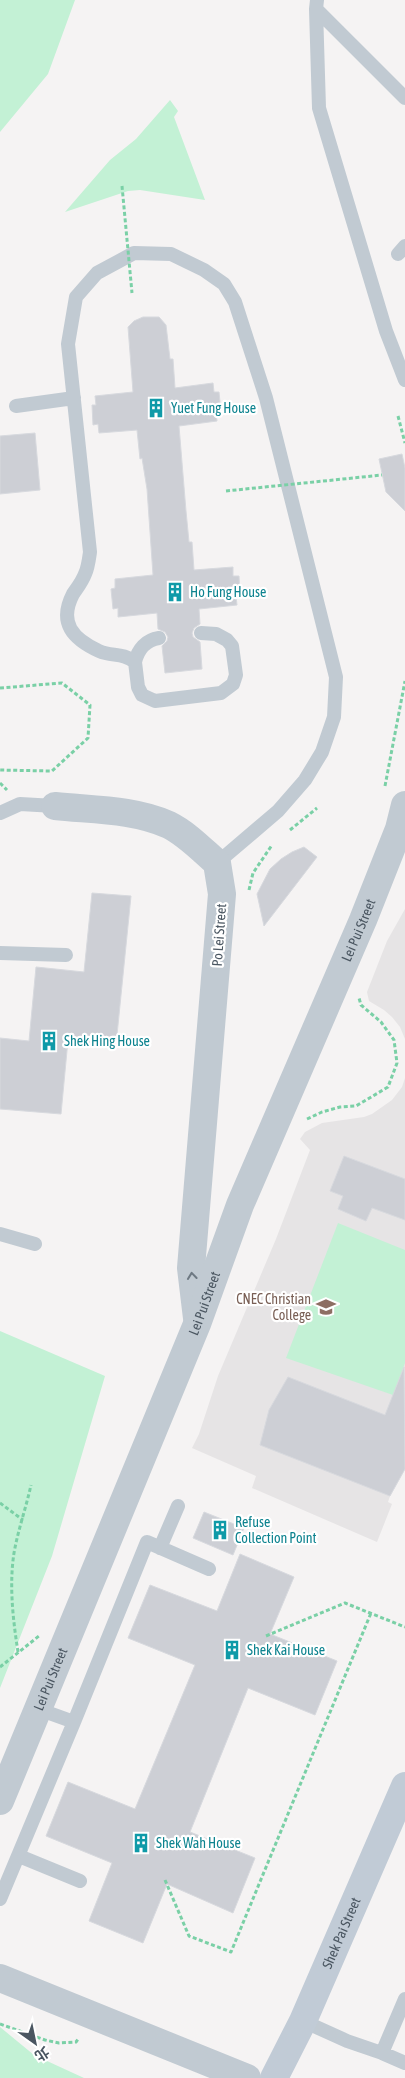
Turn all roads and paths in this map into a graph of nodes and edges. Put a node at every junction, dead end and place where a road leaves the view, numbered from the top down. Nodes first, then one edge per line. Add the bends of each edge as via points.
1 (317, 3) edge
2 (405, 98) edge
3 (122, 186) dead end
4 (132, 293) dead end
5 (405, 380) edge
6 (74, 398) junction
7 (16, 406) dead end
8 (398, 416) dead end
9 (405, 443) edge
10 (382, 475) dead end
11 (226, 491) dead end
12 (201, 634) dead end
13 (159, 638) dead end
14 (135, 662) junction
15 (405, 680) edge
16 (0, 688) edge
17 (0, 770) edge
18 (394, 800) edge
19 (55, 806) joint
20 (317, 808) dead end
21 (0, 814) edge
22 (287, 832) dead end
23 (272, 844) dead end
24 (218, 863) junction
25 (248, 898) dead end
26 (0, 953) edge
27 (66, 955) dead end
28 (356, 990) dead end
29 (302, 1122) dead end
30 (199, 1186) junction
31 (240, 1205) junction
32 (0, 1234) edge
33 (35, 1244) dead end
34 (197, 1324) junction
35 (31, 1485) dead end
36 (0, 1503) edge
37 (178, 1506) dead end
38 (23, 1520) junction
39 (160, 1548) junction
40 (209, 1569) dead end
41 (371, 1613) junction
42 (405, 1627) edge
43 (266, 1636) dead end
44 (40, 1641) dead end
45 (18, 1652) junction
46 (0, 1667) edge
47 (38, 1709) junction
48 (74, 1722) junction
49 (405, 1786) edge
50 (0, 1801) edge
51 (19, 1856) junction
52 (165, 1880) dead end
53 (80, 1881) dead end
54 (0, 1898) edge
55 (0, 1978) edge
56 (405, 1999) edge
57 (303, 2021) junction
58 (0, 2024) edge
59 (72, 2034) dead end
60 (382, 2053) junction
61 (405, 2063) edge
62 (247, 2078) edge
63 (274, 2078) edge

1 - 2 lane
1 - 5 lane via 319,108 386,331
3 - 4 path, bridge
6 - 7 lane
6 - 14 lane via 90,552 85,574 66,613 68,626 88,646 106,654 127,655
6 - 24 lane via 68,344 72,316 76,297 97,273 134,253 171,254 224,284 235,302 266,398 336,677 334,717 322,752 305,780 278,811
8 - 9 path
10 - 11 path, bridge
12 - 14 lane via 216,634 232,646 236,675 233,684 221,693 155,701 148,699 138,687
13 - 14 lane via 144,645
15 - 18 path
16 - 17 path via 62,683 90,705 88,738 52,771
18 - 31 street, Lei Pui Street via 399,829
19 - 21 lane via 20,804
19 - 24 street via 137,814 169,825
20 - 22 path
23 - 25 path via 253,873
24 - 30 street, Po Lei Street via 222,894
26 - 27 lane
28 - 29 path via 361,1005 381,1022 394,1040 397,1063 388,1087 356,1106 322,1112
30 - 31 street
34 -> 30 street, Po Lei Street via 191,1268
31 - 34 street, Lei Pui Street
32 - 33 lane
34 - 47 street, Lei Pui Street
35 - 38 path
36 - 38 path
37 - 39 lane
38 - 45 path via 14,1550 12,1576
39 - 40 lane
39 - 48 lane via 147,1542
41 - 42 path
41 - 43 path via 346,1603
41 - 52 path via 232,1952 189,1936
44 - 45 path via 43,1632
45 - 46 path
47 - 48 lane
47 - 50 street, Lei Pui Street
48 - 51 lane
49 - 57 street, Shek Pai Street
51 - 53 lane
51 - 54 lane
55 - 62 street
56 - 60 lane
57 - 60 lane
57 - 63 street, Shek Pai Street
58 - 59 path via 58,2042 76,2042 79,2037
60 - 61 lane

